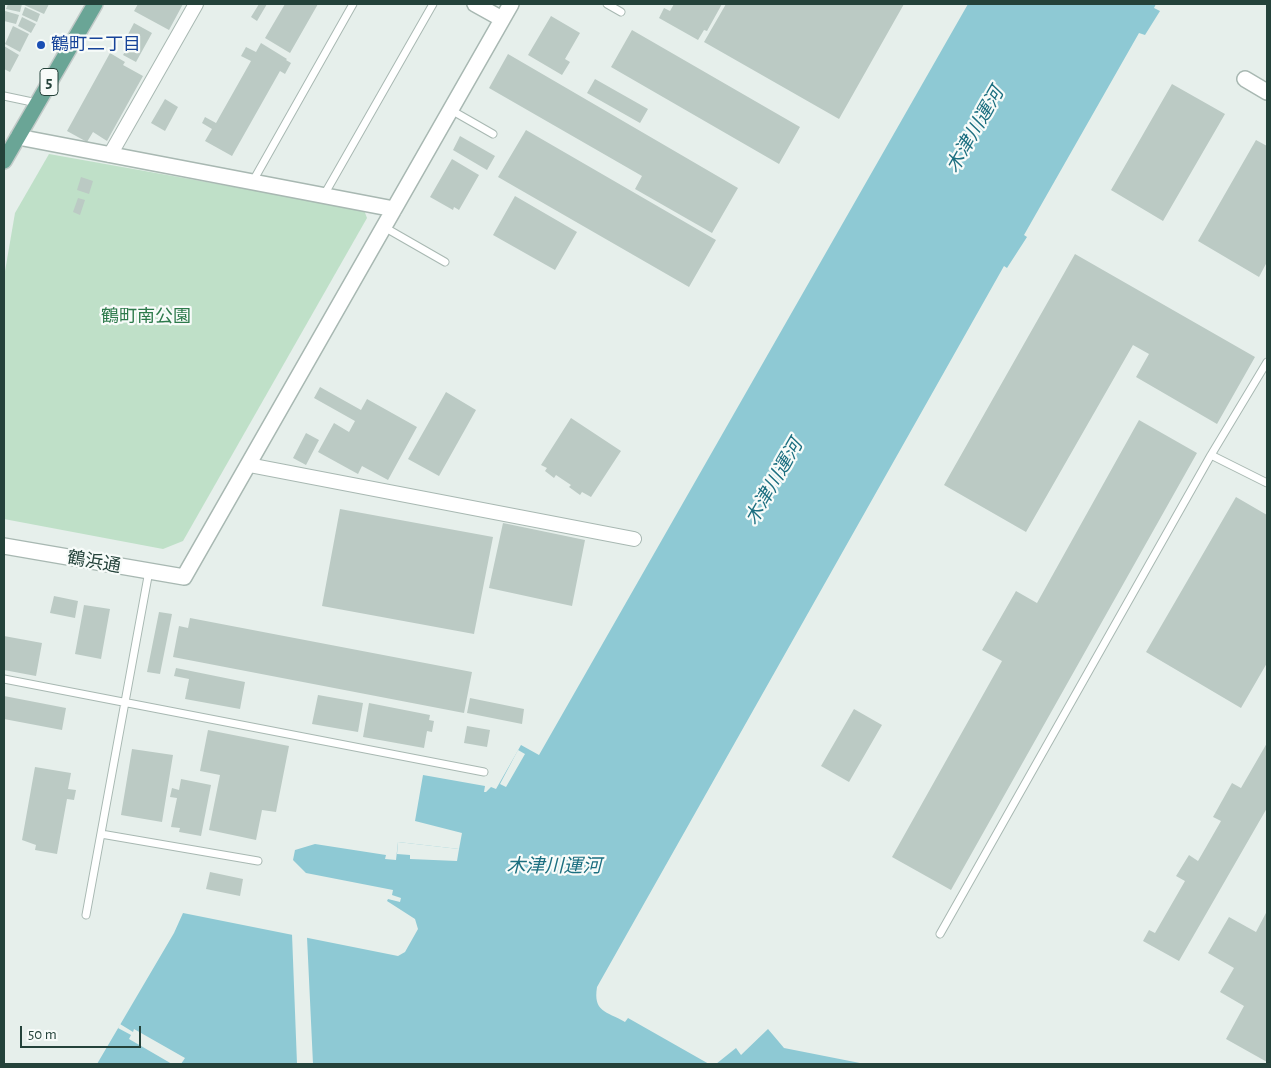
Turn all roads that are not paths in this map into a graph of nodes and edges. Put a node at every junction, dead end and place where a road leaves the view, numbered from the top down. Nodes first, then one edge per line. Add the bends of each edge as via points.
1 (95, 4) edge
2 (196, 4) edge
3 (353, 4) edge
4 (434, 4) edge
5 (475, 4) edge
6 (511, 4) edge
7 (607, 4) edge
8 (621, 12) dead end
9 (502, 19) junction
10 (1245, 79) dead end
11 (1267, 92) edge
12 (4, 96) edge
13 (37, 103) junction
14 (450, 110) junction
15 (493, 134) dead end
16 (18, 137) junction
17 (110, 155) junction
18 (4, 161) edge
19 (253, 182) junction
20 (324, 195) junction
21 (394, 208) junction
22 (384, 227) junction
23 (445, 262) dead end
24 (1267, 362) edge
25 (1211, 454) junction
26 (249, 465) junction
27 (1267, 483) edge
28 (634, 539) dead end
29 (4, 546) edge
30 (149, 571) junction
31 (4, 680) edge
32 (125, 703) junction
33 (484, 772) dead end
34 (101, 834) junction
35 (258, 861) dead end
36 (86, 915) dead end
37 (940, 934) dead end

1 - 13 main road, 5
2 - 17 street
3 - 19 lane
4 - 20 lane
5 - 9 street
6 - 9 street
7 - 8 lane
9 - 14 street
10 - 11 street
12 - 13 lane
13 - 16 main road, 5
14 - 15 lane
14 - 21 street
16 - 17 street
16 - 18 main road, 5
17 - 19 street
19 - 20 street
20 - 21 street
21 - 22 street
22 - 23 lane
22 - 26 street
24 - 25 lane
25 - 27 lane
25 - 37 lane
26 - 28 street
26 - 30 street, 鶴浜通 via 184,577
29 - 30 street, 鶴浜通
30 - 32 lane
31 - 32 lane
32 - 33 lane
32 - 34 lane
34 - 35 lane
34 - 36 lane

